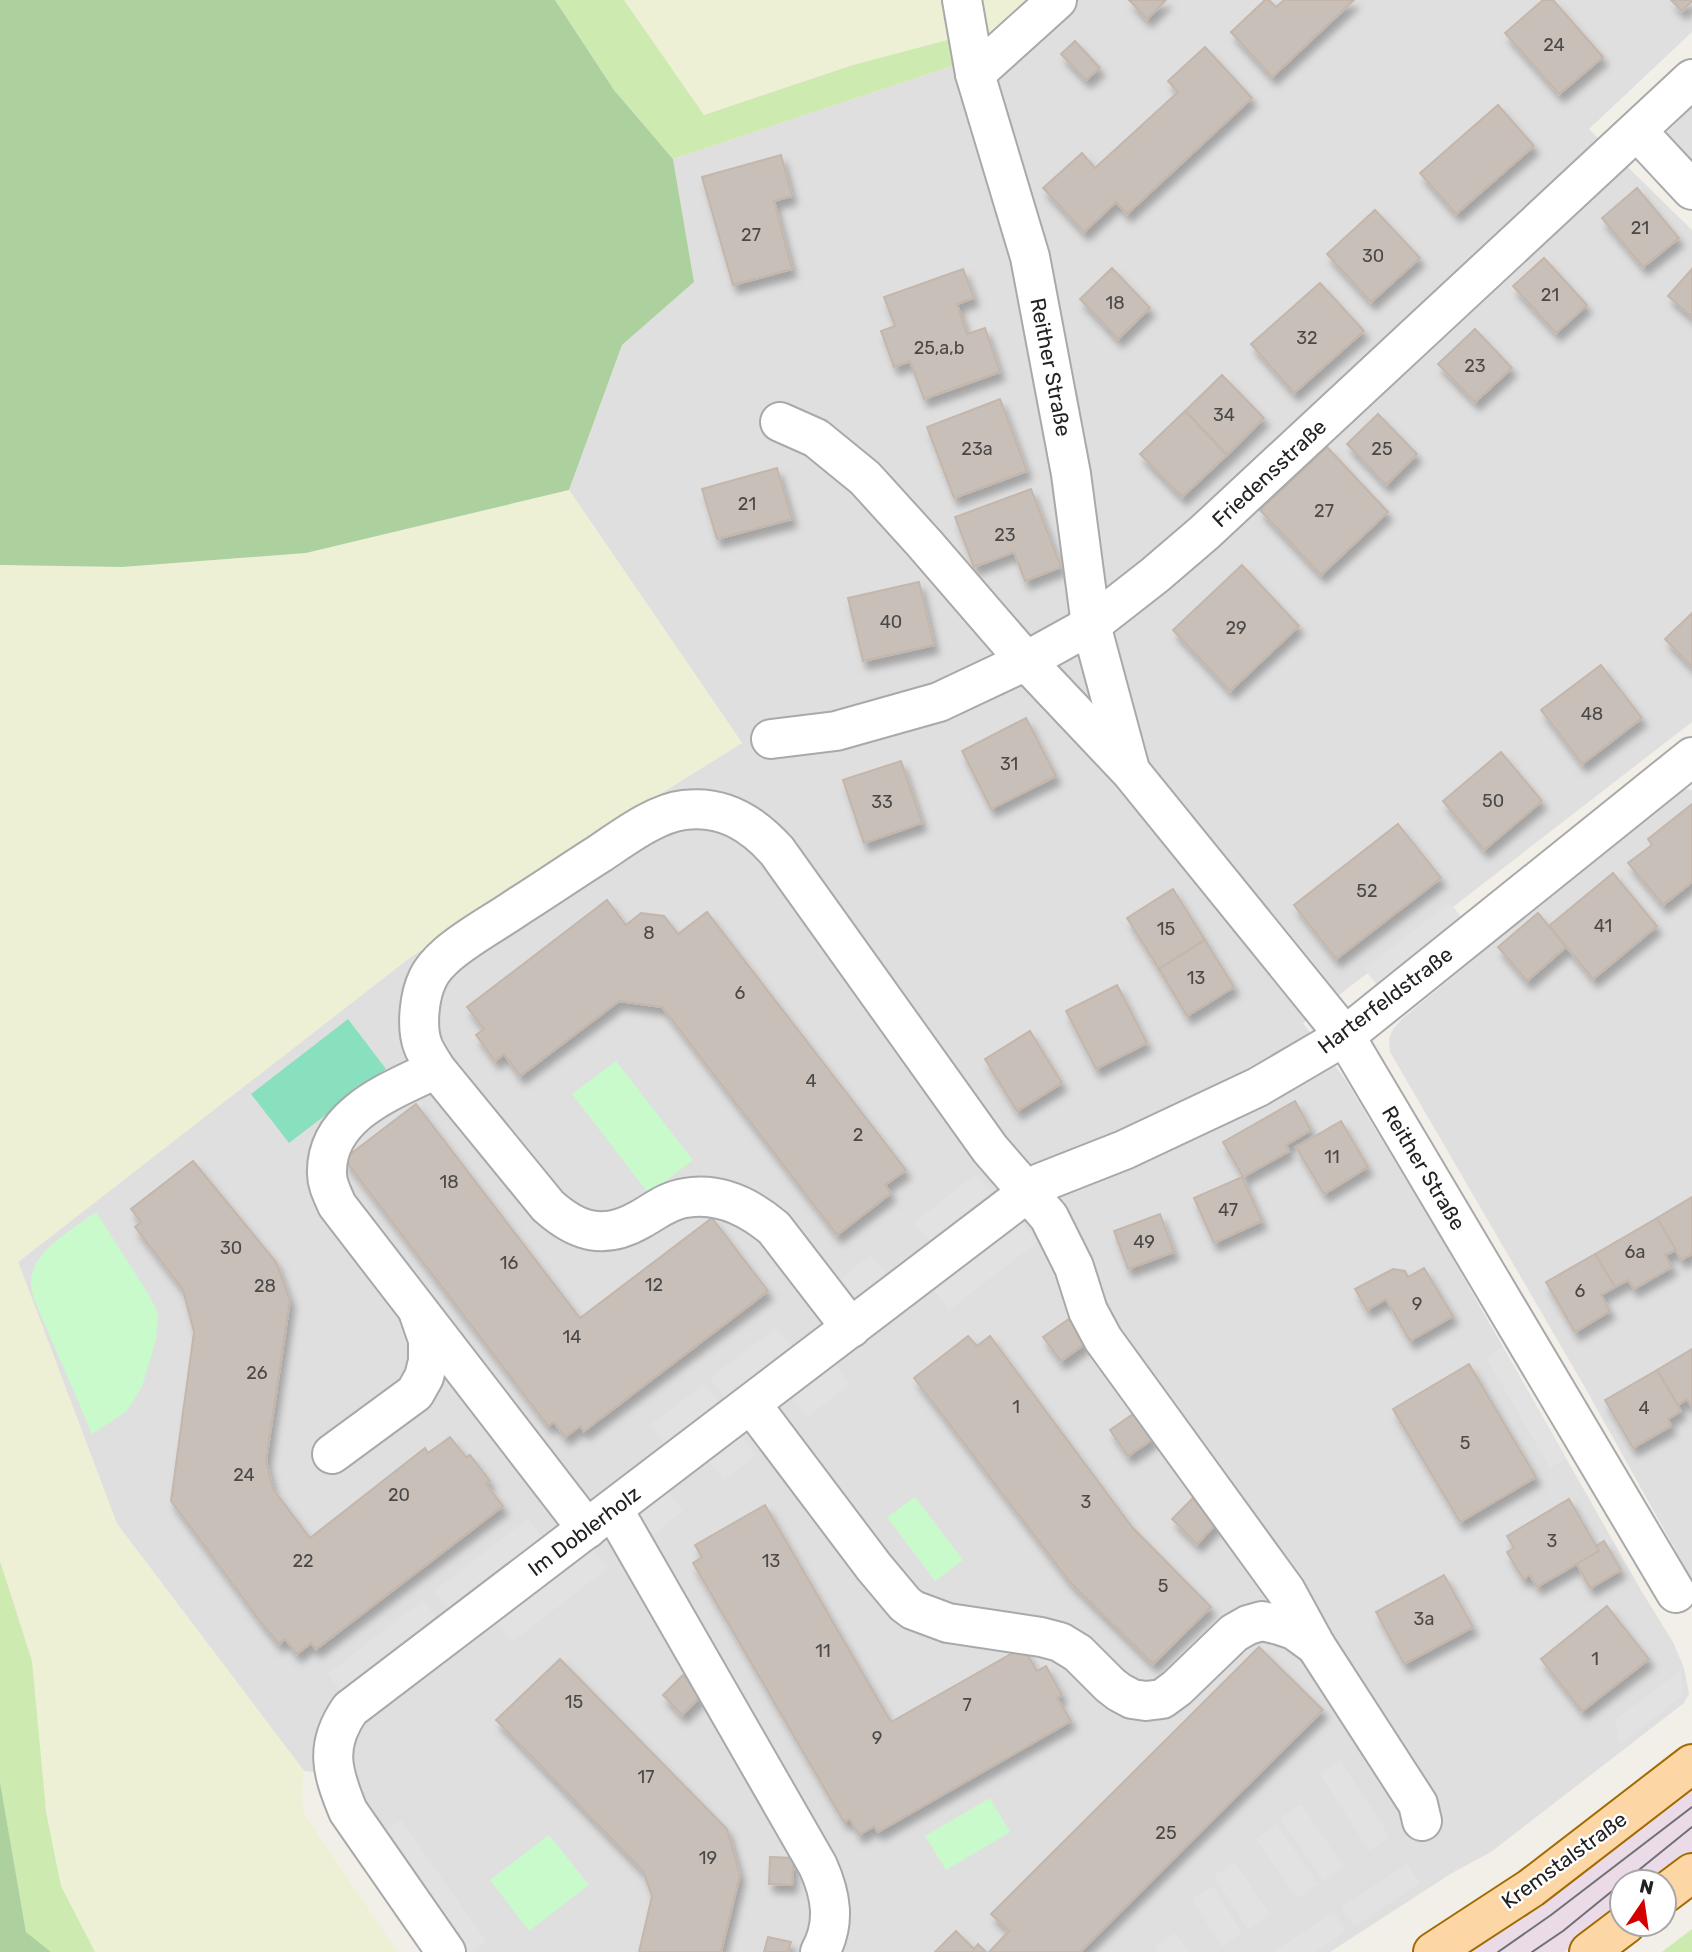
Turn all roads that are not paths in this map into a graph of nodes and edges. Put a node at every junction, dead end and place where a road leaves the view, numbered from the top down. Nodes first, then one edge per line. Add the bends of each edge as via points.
1 (962, 0) edge
2 (1057, 0) edge
3 (975, 74) junction
4 (1692, 79) edge
5 (1637, 131) junction
6 (1692, 190) edge
7 (780, 422) dead end
8 (1091, 625) junction
9 (1026, 661) junction
10 (771, 739) dead end
11 (1692, 757) edge
12 (1131, 772) junction
13 (1345, 1036) junction
14 (436, 1069) junction
15 (1034, 1187) junction
16 (417, 1308) junction
17 (851, 1328) junction
18 (415, 1393) junction
19 (751, 1404) junction
20 (493, 1407) junction
21 (332, 1454) dead end
22 (600, 1519) junction
23 (1253, 1546) junction
24 (1676, 1593) dead end
25 (1234, 1633) junction
26 (1316, 1646) junction
27 (1692, 1764) edge
28 (1422, 1821) dead end
29 (1608, 1938) edge
30 (446, 1952) edge
31 (820, 1952) edge
32 (1433, 1952) edge
33 (1589, 1952) edge

1 - 3 street, Reither Straße
2 - 3 street
3 - 8 street, Reither Straße via 1030,257 1071,474
4 - 5 street, Friedensstraße
5 - 6 street
5 - 8 street, Friedensstraße via 1204,533
7 - 9 street, Reither Straße via 816,438 865,478
8 - 9 street, Friedensstraße
8 - 12 street, Reither Straße
9 - 10 street, Friedensstraße via 939,702 836,732
9 - 12 street, Reither Straße
11 - 13 street, Harterfeldstraße
12 - 13 street, Reither Straße
13 - 15 street, Harterfeldstraße via 1258,1087
13 - 24 street, Reither Straße
14 - 15 street via 422,1045 420,1010 428,977 450,952 666,814 700,809 722,812 751,826 776,851 990,1149
14 - 16 street via 368,1104 349,1119 333,1145 327,1173 338,1205
14 - 17 street via 563,1220 598,1231 633,1224 683,1198 701,1196 740,1205 774,1228
15 - 17 street, Im Doblerholz
15 - 23 street via 1103,1339
16 - 18 street via 428,1340 428,1361
16 - 20 street
17 - 19 street, Im Doblerholz
18 - 20 street via 452,1388
18 - 21 street
19 - 22 street, Im Doblerholz
19 - 25 street via 874,1567 913,1610 948,1623 1060,1642 1119,1692 1146,1701 1161,1699 1177,1688
20 - 22 street
22 - 30 street, Im Doblerholz via 350,1709 340,1723 332,1754 348,1811
22 - 31 street via 818,1866 829,1905 829,1927
23 - 25 street via 1259,1563 1256,1592 1252,1608
23 - 26 street via 1286,1591
25 - 26 street via 1262,1621 1294,1630
26 - 28 street via 1418,1804
27 - 32 main road, Kremstalstraße via 1531,1888
29 - 33 main road

